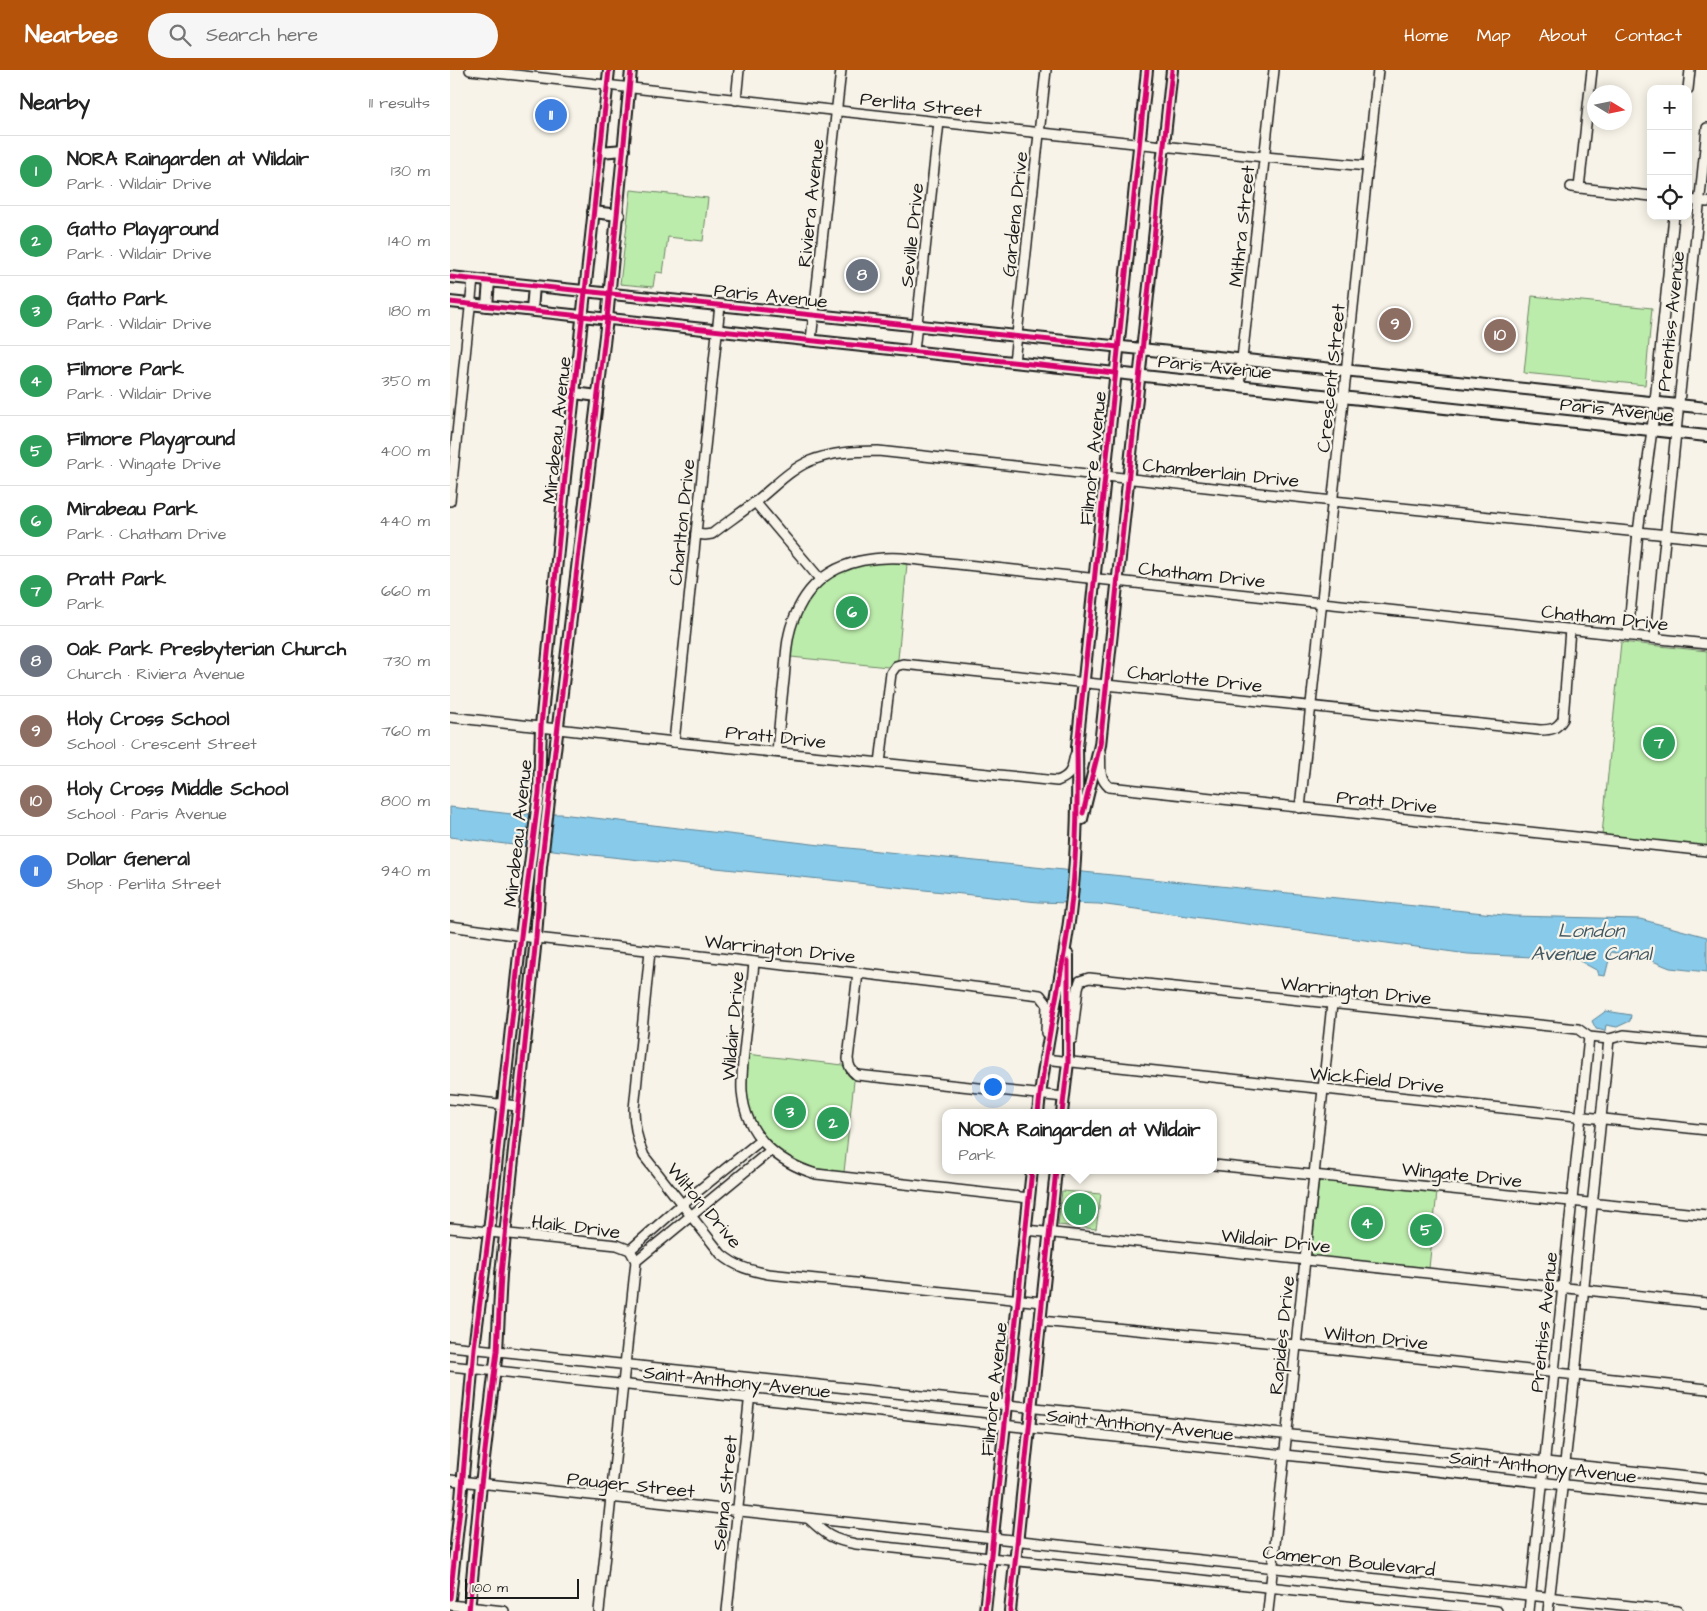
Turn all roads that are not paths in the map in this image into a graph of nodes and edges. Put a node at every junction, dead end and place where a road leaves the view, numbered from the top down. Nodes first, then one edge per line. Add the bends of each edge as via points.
1 (470, 70) edge
2 (609, 70) edge
3 (632, 70) edge
4 (739, 70) edge
5 (841, 70) edge
6 (1046, 70) edge
7 (1147, 70) edge
8 (1172, 70) edge
9 (1274, 70) edge
10 (1378, 70) edge
11 (1592, 70) edge
12 (1690, 70) edge
13 (608, 85) junction
14 (1688, 85) edge
15 (630, 87) junction
16 (736, 100) junction
17 (837, 111) junction
18 (939, 122) junction
19 (1707, 128) edge
20 (1039, 132) junction
21 (1139, 143) junction
22 (1164, 146) junction
23 (624, 150) junction
24 (600, 152) junction
25 (1265, 157) junction
26 (1368, 166) junction
27 (1647, 196) edge
28 (1703, 202) edge
29 (593, 212) junction
30 (618, 215) junction
31 (1674, 220) edge
32 (450, 277) edge
33 (473, 279) junction
34 (489, 280) junction
35 (534, 286) junction
36 (585, 291) junction
37 (610, 294) junction
38 (450, 302) edge
39 (471, 304) junction
40 (720, 305) junction
41 (487, 306) junction
42 (532, 310) junction
43 (814, 315) junction
44 (582, 316) junction
45 (607, 318) junction
46 (917, 326) junction
47 (717, 330) junction
48 (1017, 336) junction
49 (811, 340) junction
50 (1118, 347) junction
51 (1143, 350) junction
52 (914, 351) junction
53 (1242, 360) junction
54 (1014, 362) junction
55 (1347, 371) junction
56 (1116, 373) junction
57 (1140, 376) junction
58 (1239, 386) junction
59 (574, 393) junction
60 (598, 396) junction
61 (1344, 397) junction
62 (1655, 403) junction
63 (1678, 405) junction
64 (1707, 408) edge
65 (455, 409) edge
66 (1652, 430) junction
67 (1675, 432) junction
68 (1707, 436) edge
69 (1105, 476) junction
70 (1129, 479) junction
71 (450, 501) edge
72 (1333, 501) junction
73 (755, 502) junction
74 (1638, 532) junction
75 (696, 534) junction
76 (1666, 535) junction
77 (1707, 539) edge
78 (820, 579) junction
79 (1094, 579) junction
80 (1118, 582) junction
81 (1322, 603) junction
82 (1570, 629) junction
83 (1628, 635) junction
84 (1655, 638) junction
85 (1707, 644) edge
86 (548, 659) junction
87 (567, 662) junction
88 (1084, 682) junction
89 (1106, 685) junction
90 (1311, 706) junction
91 (450, 717) edge
92 (541, 726) junction
93 (558, 729) junction
94 (674, 742) junction
95 (1100, 746) junction
96 (1077, 747) junction
97 (777, 752) junction
98 (880, 762) junction
99 (1300, 808) junction
100 (1076, 850) junction
101 (1707, 852) edge
102 (536, 866) junction
103 (450, 926) edge
104 (1068, 929) junction
105 (520, 936) junction
106 (536, 938) junction
107 (650, 951) junction
108 (754, 962) junction
109 (858, 973) junction
110 (1332, 1004) junction
111 (1589, 1037) junction
112 (1609, 1039) junction
113 (1707, 1043) edge
114 (1044, 1059) junction
115 (1068, 1062) junction
116 (1323, 1089) junction
117 (1040, 1094) junction
118 (1064, 1097) junction
119 (450, 1099) edge
120 (502, 1105) junction
121 (518, 1106) junction
122 (1038, 1109) edge
123 (1062, 1109) edge
124 (1581, 1116) junction
125 (1601, 1118) junction
126 (1707, 1130) edge
127 (761, 1140) junction
128 (770, 1151) junction
129 (1217, 1165) edge
130 (1032, 1174) edge
131 (1056, 1174) edge
132 (1315, 1175) junction
133 (1029, 1198) junction
134 (1572, 1201) junction
135 (1592, 1203) junction
136 (682, 1204) junction
137 (691, 1215) junction
138 (1707, 1215) edge
139 (450, 1228) edge
140 (1026, 1230) junction
141 (489, 1232) junction
142 (1050, 1232) junction
143 (505, 1234) junction
144 (630, 1250) junction
145 (1305, 1260) junction
146 (636, 1261) junction
147 (1563, 1288) junction
148 (1584, 1290) junction
149 (1018, 1300) junction
150 (1042, 1302) junction
151 (1707, 1303) edge
152 (1040, 1321) junction
153 (1296, 1345) junction
154 (450, 1346) edge
155 (474, 1348) junction
156 (497, 1351) junction
157 (624, 1365) junction
158 (450, 1366) edge
159 (472, 1369) junction
160 (495, 1371) junction
161 (1554, 1374) junction
162 (1575, 1375) junction
163 (754, 1379) junction
164 (622, 1385) junction
165 (1707, 1389) edge
166 (750, 1399) junction
167 (1007, 1404) junction
168 (1031, 1407) junction
169 (1072, 1411) junction
170 (1005, 1425) junction
171 (1029, 1428) junction
172 (1069, 1433) junction
173 (1286, 1434) junction
174 (1284, 1456) junction
175 (1545, 1463) junction
176 (1565, 1465) junction
177 (1707, 1479) edge
178 (450, 1480) edge
179 (462, 1482) junction
180 (1543, 1482) junction
181 (481, 1484) junction
182 (1562, 1484) junction
183 (611, 1498) junction
184 (1707, 1500) edge
185 (738, 1511) junction
186 (809, 1519) junction
187 (992, 1538) junction
188 (1017, 1541) junction
189 (990, 1558) junction
190 (1015, 1560) junction
191 (1272, 1568) junction
192 (1270, 1587) junction
193 (1531, 1595) junction
194 (1550, 1597) junction
195 (450, 1598) edge
196 (450, 1605) edge
197 (469, 1609) edge
198 (504, 1611) edge
199 (599, 1611) edge
200 (727, 1611) edge
201 (984, 1611) edge
202 (1010, 1611) edge
203 (1268, 1611) edge
204 (1497, 1611) edge
205 (1529, 1611) edge
206 (1548, 1611) edge
207 (1678, 1611) edge

1 - 13 street, Perlita Street
2 - 13 street, Mirabeau Avenue
3 - 15 street, Mirabeau Avenue
4 - 16 street
5 - 17 street, Riviera Avenue
6 - 20 street, Gardena Drive
7 - 21 street, Filmore Avenue
8 - 22 street, Filmore Avenue
9 - 25 street, Mithra Street
10 - 26 street, Crescent Street
11 - 27 street via 1575,187
12 - 14 street
13 - 15 street, Perlita Street
13 - 24 street, Mirabeau Avenue
15 - 16 street, Perlita Street
15 - 23 street, Mirabeau Avenue
16 - 17 street, Perlita Street
17 - 18 street, Perlita Street
17 - 43 street, Riviera Avenue
18 - 20 street, Perlita Street
18 - 46 street, Seville Drive
19 - 28 street, Prentiss Avenue
20 - 21 street, Perlita Street
20 - 48 street, Gardena Drive
21 - 22 street, Perlita Street
21 - 50 street, Filmore Avenue
22 - 25 street, Perlita Street
22 - 51 street, Filmore Avenue
23 - 24 street
23 - 30 street, Mirabeau Avenue
24 - 29 street, Mirabeau Avenue
25 - 26 street, Perlita Street
25 - 53 street, Mithra Street
26 - 55 street, Crescent Street
28 - 63 street, Prentiss Avenue
29 - 30 street
29 - 36 street, Mirabeau Avenue
30 - 37 street, Mirabeau Avenue
31 - 62 street, Prentiss Avenue
32 - 33 street, Paris Avenue
33 - 34 street, Paris Avenue
33 - 39 street
34 - 35 street, Paris Avenue
34 - 41 street
35 - 36 street, Paris Avenue
35 - 42 street
36 - 37 street, Paris Avenue
36 - 44 street, Mirabeau Avenue
37 - 40 street, Paris Avenue
37 - 45 street, Mirabeau Avenue
38 - 39 street, Paris Avenue
39 - 41 street, Paris Avenue
39 - 65 street
40 - 43 street, Paris Avenue
40 - 47 street, Charlton Drive
41 - 42 street, Paris Avenue
42 - 44 street, Paris Avenue
43 - 46 street, Paris Avenue
43 - 49 street, Riviera Avenue
44 - 45 street, Paris Avenue
44 - 59 street, Mirabeau Avenue
45 - 47 street, Paris Avenue
45 - 60 street, Mirabeau Avenue
46 - 48 street, Paris Avenue
46 - 52 street, Seville Drive
47 - 49 street, Paris Avenue
47 - 75 street, Charlton Drive
48 - 50 street, Paris Avenue
48 - 54 street, Gardena Drive
49 - 52 street, Paris Avenue
50 - 51 street, Paris Avenue
50 - 56 street, Filmore Avenue
51 - 53 street, Paris Avenue
51 - 57 street, Filmore Avenue
52 - 54 street, Paris Avenue
53 - 55 street, Paris Avenue
53 - 58 street, Mithra Street
54 - 56 street, Paris Avenue
55 - 61 street, Crescent Street
55 - 62 street, Paris Avenue
56 - 57 street, Paris Avenue
56 - 69 street, Filmore Avenue
57 - 58 street, Paris Avenue
57 - 70 street, Filmore Avenue
58 - 61 street, Paris Avenue
59 - 60 street
59 - 86 street, Mirabeau Avenue
60 - 87 street, Mirabeau Avenue
61 - 66 street, Paris Avenue
61 - 72 street, Crescent Street
62 - 63 street, Paris Avenue
62 - 66 street, Prentiss Avenue
63 - 64 street, Paris Avenue
63 - 67 street, Prentiss Avenue
65 - 71 street
66 - 67 street, Paris Avenue
66 - 74 street, Prentiss Avenue
67 - 68 street, Paris Avenue
67 - 76 street, Prentiss Avenue
69 - 70 street, Chamberlain Drive
69 - 73 street, Chamberlain Drive via 878,451 855,452 810,462 788,474
69 - 79 street, Filmore Avenue
70 - 72 street, Chamberlain Drive
70 - 80 street, Filmore Avenue
72 - 74 street, Chamberlain Drive
72 - 81 street, Crescent Street
73 - 75 street, Chamberlain Drive via 712,534
73 - 78 street
74 - 76 street, Chamberlain Drive
74 - 83 street, Prentiss Avenue
75 - 94 street, Charlton Drive
76 - 77 street, Chamberlain Drive
76 - 84 street, Prentiss Avenue
78 - 79 street, Chatham Drive via 851,563 880,557
78 - 97 street, Chatham Drive via 808,592 791,628
79 - 80 street, Chatham Drive
79 - 88 street, Filmore Avenue
80 - 81 street, Chatham Drive
80 - 89 street, Filmore Avenue
81 - 82 street, Chatham Drive
81 - 90 street, Crescent Street
82 - 83 street, Chatham Drive
82 - 90 street, Charlotte Drive via 1564,709 1558,726 1550,730
83 - 84 street, Chatham Drive
84 - 85 street, Chatham Drive
86 - 87 street
86 - 92 street, Mirabeau Avenue
87 - 93 street, Mirabeau Avenue
88 - 89 street, Charlotte Drive
88 - 96 street, Filmore Avenue
88 - 98 street, Charlotte Drive via 913,664 896,666 888,685
89 - 90 street, Charlotte Drive
89 - 95 street, Filmore Avenue
90 - 99 street, Crescent Street
91 - 92 street, Pratt Drive
92 - 93 street, Pratt Drive
92 - 102 street, Mirabeau Avenue
93 - 94 street, Pratt Drive
93 - 102 street, Mirabeau Avenue
94 - 97 street, Pratt Drive
95 - 99 street, Pratt Drive via 1101,776 1109,787
95 - 100 street, Filmore Avenue
96 - 98 street, Pratt Drive via 1070,774 1057,781
96 - 100 street, Filmore Avenue
97 - 98 street, Pratt Drive
99 - 101 street, Pratt Drive
100 - 104 street, Filmore Avenue
102 - 105 street, Mirabeau Avenue
102 - 106 street, Mirabeau Avenue
103 - 105 street, Warrington Drive
104 - 114 street, Filmore Avenue
104 - 115 street, Filmore Avenue
105 - 106 street, Warrington Drive
105 - 120 street, Mirabeau Avenue
106 - 107 street, Warrington Drive
106 - 121 street, Mirabeau Avenue
107 - 108 street, Warrington Drive
107 - 136 street, Wilton Drive via 634,1127 644,1156
108 - 109 street, Warrington Drive
108 - 127 street, Wildair Drive via 742,1093 753,1127
109 - 114 street, Warrington Drive via 1040,995 1047,1004
109 - 117 street via 848,1059 849,1066 857,1075
110 - 111 street, Warrington Drive via 1578,1029
110 - 115 street, Warrington Drive via 1084,979 1078,988
110 - 116 street, Rapides Drive
111 - 112 street, Warrington Drive
111 - 124 street, Prentiss Avenue
112 - 113 street, Warrington Drive via 1624,1035
112 - 125 street, Prentiss Avenue
114 - 115 street, Wickfield Drive
114 - 117 street, Filmore Avenue
115 - 116 street, Wickfield Drive
115 - 118 street, Filmore Avenue
116 - 124 street, Wickfield Drive
116 - 132 street, Rapides Drive
117 - 118 street
117 - 122 street, Filmore Avenue
118 - 123 street, Filmore Avenue
119 - 120 street
120 - 121 street
120 - 141 street, Mirabeau Avenue
121 - 143 street, Mirabeau Avenue
124 - 125 street, Wickfield Drive
124 - 134 street, Prentiss Avenue
125 - 126 street, Wickfield Drive
125 - 135 street, Prentiss Avenue
127 - 128 street, Wildair Drive
127 - 136 street
128 - 133 street, Wildair Drive via 794,1166 816,1174
128 - 137 street
129 - 132 street, Wingate Drive
130 - 133 street, Filmore Avenue
131 - 142 street
132 - 134 street, Wingate Drive
132 - 145 street, Rapides Drive
133 - 140 street, Filmore Avenue
134 - 135 street, Wingate Drive
134 - 147 street, Prentiss Avenue
135 - 138 street, Wingate Drive
135 - 148 street, Prentiss Avenue
136 - 137 street, Wilton Drive
136 - 144 street
137 - 146 street
137 - 149 street, Wilton Drive via 721,1254 743,1268 776,1275
139 - 141 street, Haik Drive
140 - 142 street, Wildair Drive
140 - 149 street, Filmore Avenue
141 - 143 street, Haik Drive
141 - 155 street, Mirabeau Avenue
142 - 145 street, Wildair Drive
142 - 150 street
143 - 144 street, Haik Drive via 617,1245
143 - 156 street, Mirabeau Avenue
144 - 146 street, Haik Drive
145 - 147 street, Wildair Drive
145 - 153 street, Rapides Drive
146 - 157 street
147 - 148 street, Wildair Drive
147 - 161 street, Prentiss Avenue
148 - 151 street, Wildair Drive
148 - 162 street, Prentiss Avenue
149 - 150 street, Wilton Drive
149 - 167 street, Filmore Avenue
150 - 152 street
152 - 153 street, Wilton Drive
152 - 168 street
153 - 161 street, Wilton Drive
153 - 173 street, Rapides Drive
154 - 155 street, Saint Anthony Avenue
155 - 156 street, Saint Anthony Avenue
155 - 159 street, Mirabeau Avenue
156 - 157 street, Saint Anthony Avenue
156 - 160 street, Mirabeau Avenue
157 - 163 street, Saint Anthony Avenue
157 - 164 street
158 - 159 street, Saint Anthony Avenue
159 - 160 street, Saint Anthony Avenue
159 - 179 street, Mirabeau Avenue
160 - 164 street, Saint Anthony Avenue
160 - 181 street, Mirabeau Avenue
161 - 162 street, Wilton Drive
161 - 175 street, Prentiss Avenue
162 - 165 street, Wilton Drive
162 - 176 street, Prentiss Avenue
163 - 166 street, Selma Street
163 - 167 street, Saint Anthony Avenue
164 - 166 street, Saint Anthony Avenue
164 - 183 street
166 - 170 street, Saint Anthony Avenue
166 - 185 street, Selma Street
167 - 168 street, Saint Anthony Avenue
167 - 170 street, Filmore Avenue
168 - 169 street, Saint Anthony Avenue
168 - 171 street
169 - 172 street
169 - 173 street, Saint Anthony Avenue
170 - 171 street, Saint Anthony Avenue
170 - 187 street, Filmore Avenue
171 - 172 street, Saint Anthony Avenue
171 - 188 street
172 - 174 street, Saint Anthony Avenue
173 - 174 street, Rapides Drive
173 - 175 street, Saint Anthony Avenue
174 - 180 street, Saint Anthony Avenue
174 - 191 street, Rapides Drive
175 - 176 street, Saint Anthony Avenue
175 - 180 street, Prentiss Avenue
176 - 177 street, Saint Anthony Avenue
176 - 182 street, Prentiss Avenue
178 - 179 street, Pauger Street
179 - 181 street, Pauger Street
179 - 195 street, Mirabeau Avenue
180 - 182 street, Saint Anthony Avenue
180 - 193 street, Prentiss Avenue
181 - 183 street, Pauger Street
181 - 197 street, Mirabeau Avenue
182 - 184 street, Saint Anthony Avenue
182 - 194 street, Prentiss Avenue
183 - 185 street, Pauger Street
183 - 199 street
185 - 186 street, Pauger Street
185 - 200 street, Selma Street
186 - 187 street, Pauger Street
186 - 189 street via 825,1534 843,1542
187 - 188 street, Pauger Street
187 - 189 street, Filmore Avenue
188 - 190 street
188 - 191 street, Cameron Boulevard
189 - 190 street
189 - 201 street, Filmore Avenue
190 - 192 street, Cameron Boulevard
190 - 202 street
191 - 192 street, Rapides Drive
191 - 193 street, Cameron Boulevard
192 - 203 street, Rapides Drive
192 - 204 street, Cameron Boulevard
193 - 194 street, Cameron Boulevard
193 - 205 street, Prentiss Avenue
194 - 206 street, Prentiss Avenue
194 - 207 street, Cameron Boulevard
196 - 197 street
197 - 198 street

